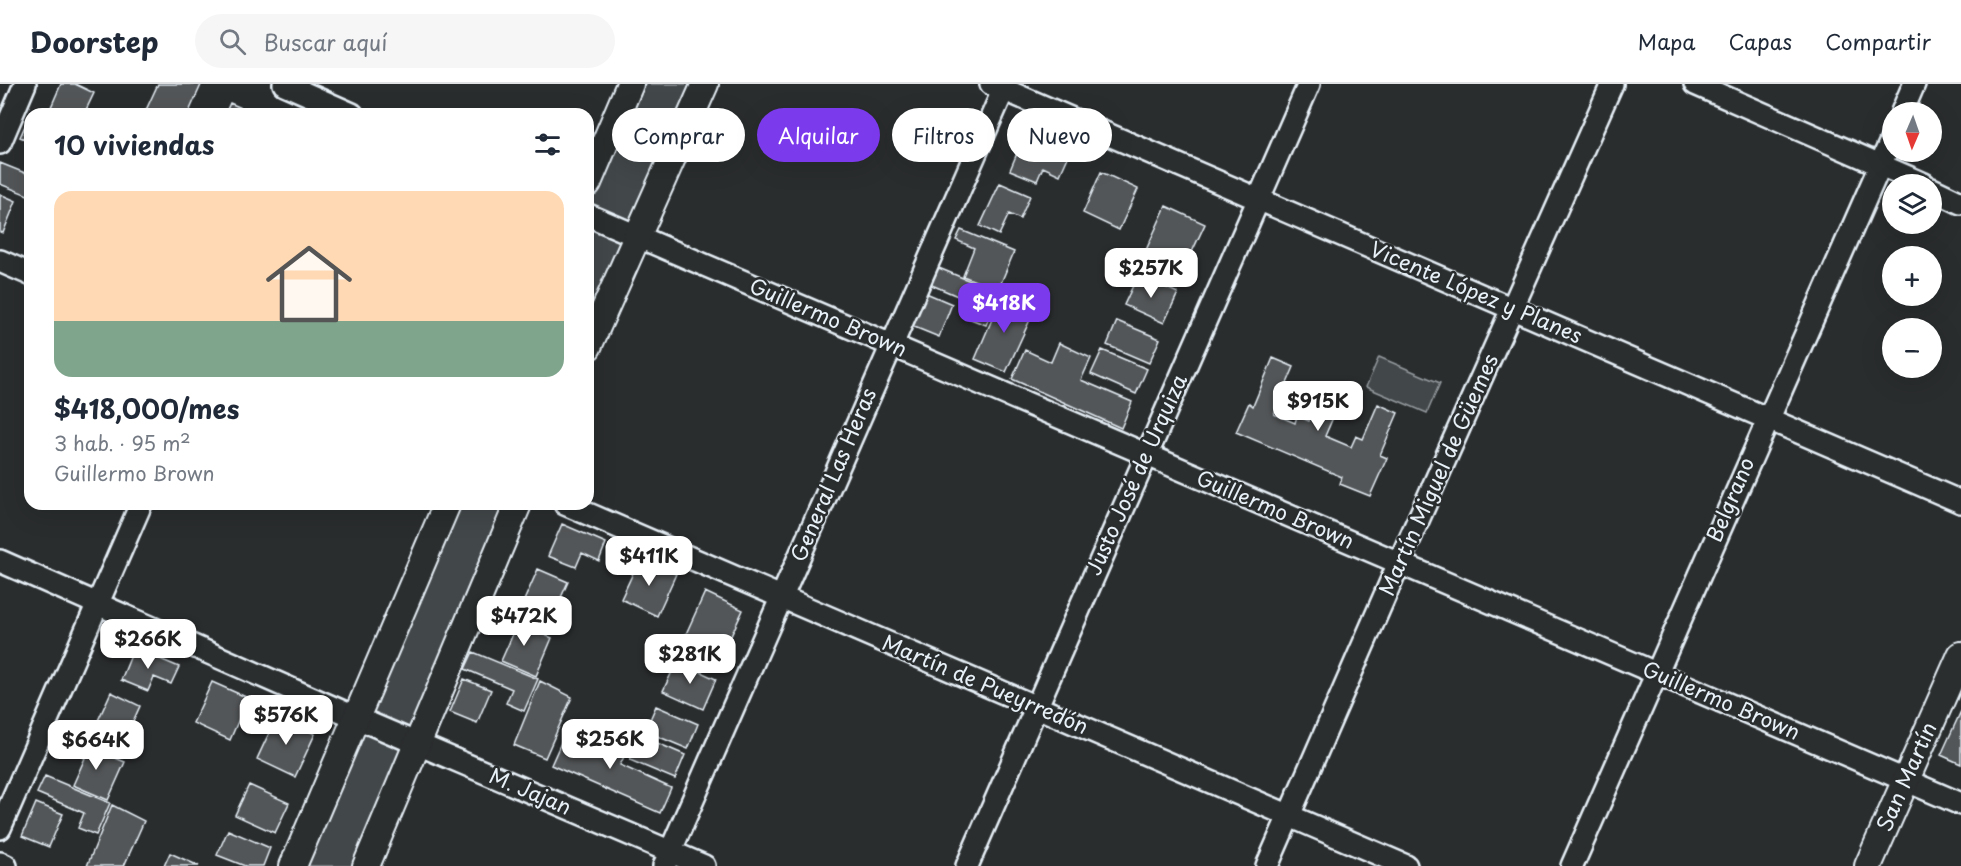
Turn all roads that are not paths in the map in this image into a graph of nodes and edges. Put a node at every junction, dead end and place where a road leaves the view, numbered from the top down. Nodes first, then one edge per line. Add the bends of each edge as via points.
1 (25, 84) edge
2 (284, 84) edge
3 (630, 84) edge
4 (705, 84) edge
5 (1309, 84) edge
6 (1612, 84) edge
7 (1695, 84) edge
8 (1914, 84) edge
9 (1000, 86) edge
10 (317, 99) edge
11 (1906, 102) edge
12 (338, 108) edge
13 (0, 143) edge
14 (1881, 164) junction
15 (594, 169) edge
16 (1902, 174) edge
17 (1942, 194) edge
18 (1260, 200) junction
19 (1961, 203) edge
20 (594, 218) edge
21 (638, 237) junction
22 (0, 261) edge
23 (24, 271) edge
24 (1513, 309) junction
25 (594, 334) edge
26 (890, 345) junction
27 (1766, 420) junction
28 (1145, 454) junction
29 (1961, 502) edge
30 (138, 510) edge
31 (444, 510) edge
32 (516, 510) edge
33 (578, 510) edge
34 (0, 561) edge
35 (1399, 563) junction
36 (781, 597) junction
37 (97, 603) junction
38 (1961, 655) edge
39 (1656, 674) junction
40 (1036, 707) junction
41 (357, 718) junction
42 (419, 744) junction
43 (1905, 780) junction
44 (1961, 804) edge
45 (1289, 816) junction
46 (0, 828) edge
47 (667, 859) edge
48 (0, 864) edge
49 (6, 866) edge
50 (293, 866) edge
51 (366, 866) edge
52 (704, 866) edge
53 (967, 866) edge
54 (1267, 866) edge
55 (1406, 866) edge
56 (1572, 866) edge
57 (1868, 866) edge

1 - 13 street
2 - 10 street
3 - 15 main road
4 - 21 main road
5 - 18 street, Justo José de Urquiza
6 - 24 street, Martín Miguel de Güemes
7 - 14 street
8 - 11 street
9 - 18 street, Vicente López y Planes
9 - 26 street, General Las Heras
10 - 12 street
14 - 16 street
14 - 27 street, Belgrano
17 - 19 street
18 - 24 street, Vicente López y Planes
18 - 28 street, Justo José de Urquiza
20 - 21 street, Guillermo Brown
21 - 25 main road
21 - 26 street, Guillermo Brown
22 - 23 street
24 - 27 street, Vicente López y Planes
24 - 35 street, Martín Miguel de Güemes
26 - 28 street, Guillermo Brown
26 - 36 street, General Las Heras
27 - 29 street, Vicente López y Planes
27 - 39 street, Belgrano
28 - 35 street, Guillermo Brown
28 - 40 street, Justo José de Urquiza
30 - 37 street
31 - 41 main road
32 - 42 main road
33 - 36 street, Martín de Pueyrredón
34 - 37 street, M. Jajan
35 - 39 street, Guillermo Brown
35 - 45 street, Martín Miguel de Güemes
36 - 40 street, Martín de Pueyrredón
36 - 47 street, General Las Heras
37 - 41 street, M. Jajan
37 - 46 street
38 - 43 main road, San Martín
39 - 43 street, Guillermo Brown
39 - 56 street, Belgrano
40 - 45 street, Martín de Pueyrredón
40 - 53 street, Justo José de Urquiza
41 - 42 street, M. Jajan
41 - 50 main road
42 - 47 street, M. Jajan
42 - 51 main road
43 - 44 street, Guillermo Brown
43 - 57 main road, San Martín
45 - 54 street, Martín Miguel de Güemes
45 - 55 street, Martín de Pueyrredón
47 - 52 street, M. Jajan
48 - 49 street

